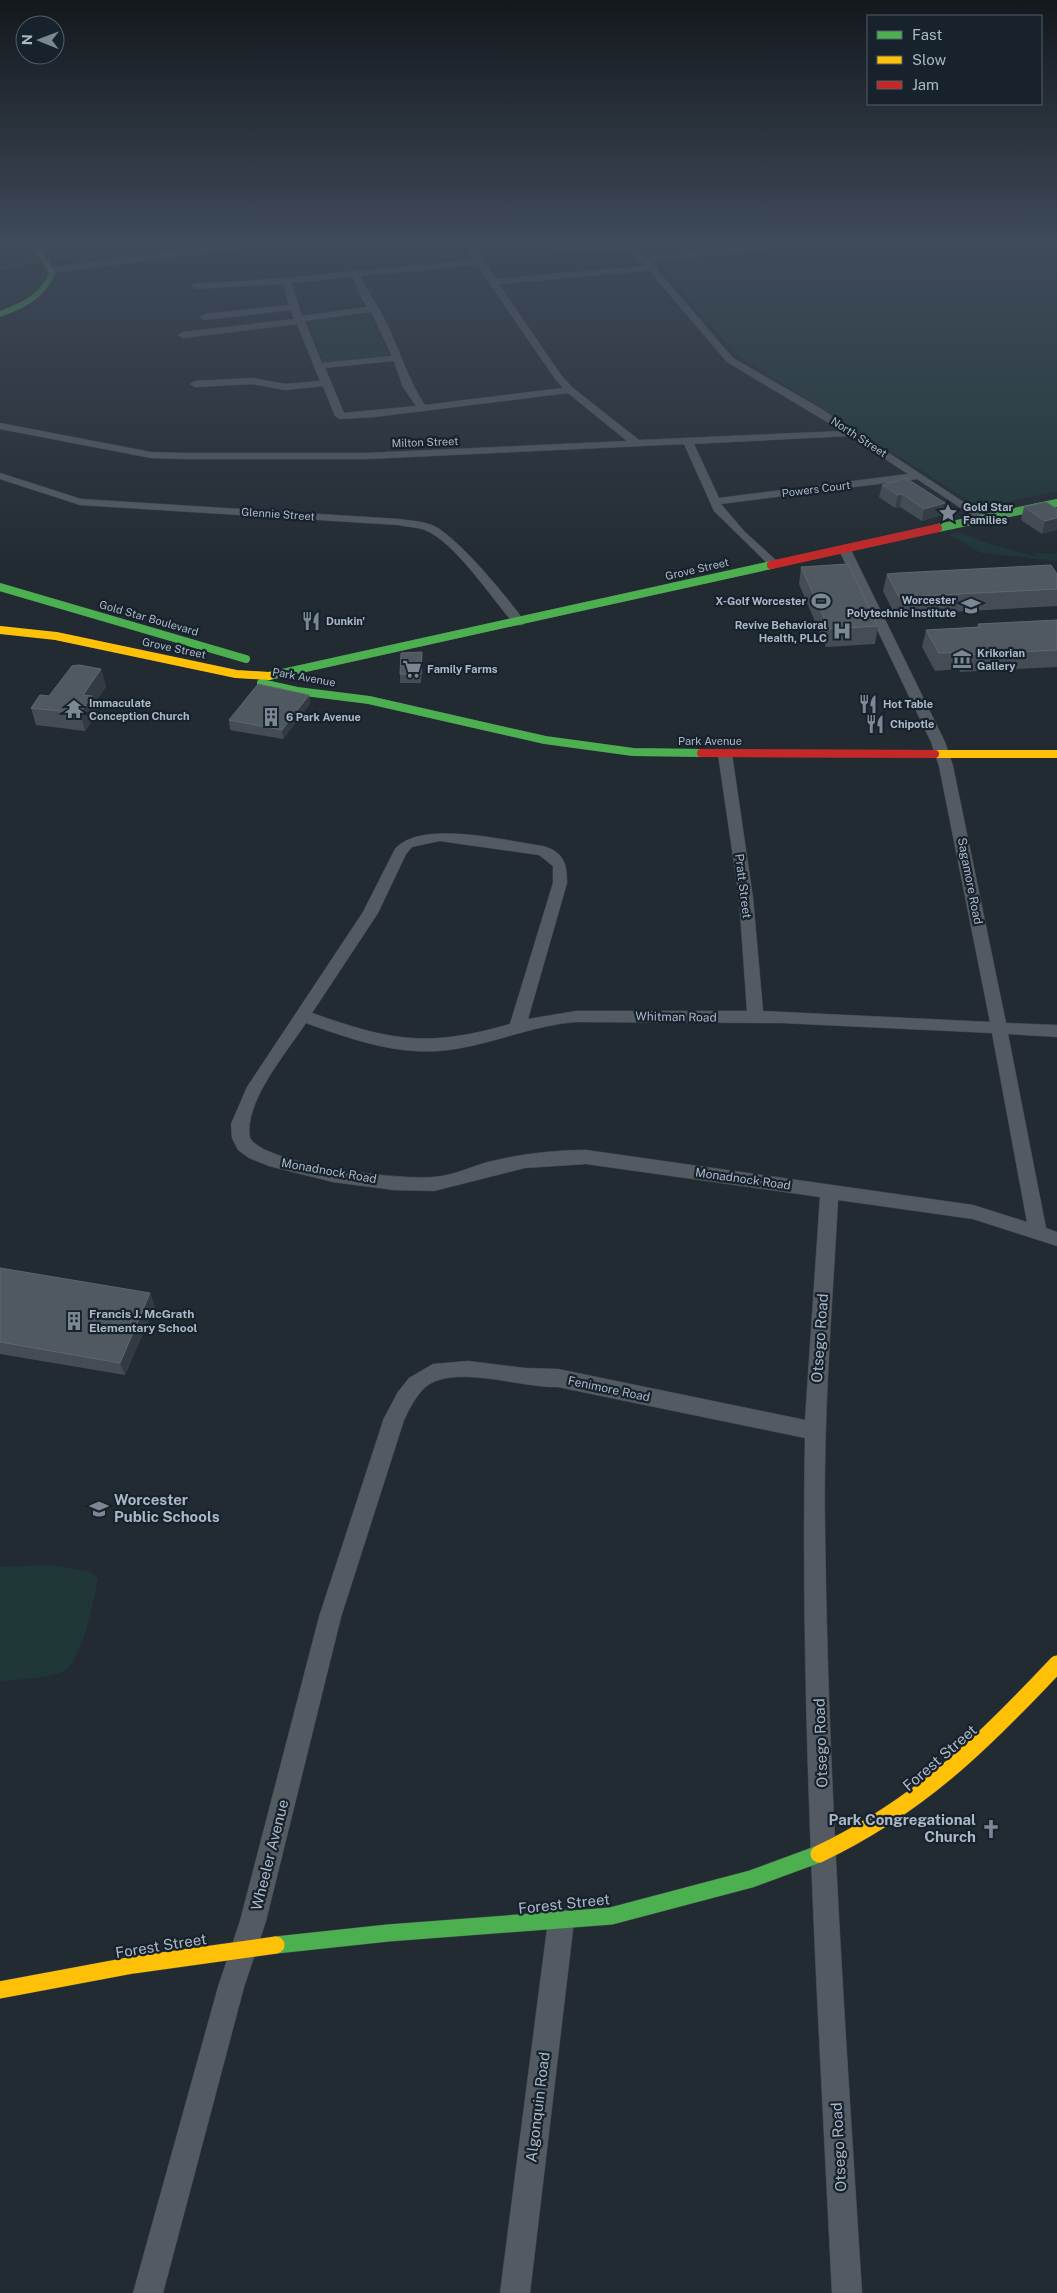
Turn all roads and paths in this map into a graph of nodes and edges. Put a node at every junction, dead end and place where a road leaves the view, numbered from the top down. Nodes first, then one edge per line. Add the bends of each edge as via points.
1 (313, 350) edge
2 (394, 350) edge
3 (538, 350) edge
4 (721, 350) edge
5 (397, 358) junction
6 (320, 366) junction
7 (327, 383) junction
8 (195, 384) dead end
9 (570, 390) junction
10 (422, 408) junction
11 (0, 426) edge
12 (853, 433) junction
13 (688, 441) junction
14 (638, 444) junction
15 (0, 476) edge
16 (918, 476) junction
17 (714, 502) junction
18 (1057, 503) edge
19 (984, 518) junction
20 (844, 548) junction
21 (774, 564) junction
22 (0, 587) edge
23 (57, 604) junction
24 (29, 606) dead end
25 (11, 620) dead end
26 (518, 622) junction
27 (0, 630) edge
28 (20, 631) junction
29 (189, 643) junction
30 (259, 656) dead end
31 (294, 658) dead end
32 (342, 660) junction
33 (292, 672) junction
34 (236, 674) junction
35 (369, 700) junction
36 (725, 754) junction
37 (942, 754) junction
38 (1057, 754) edge
39 (303, 1016) junction
40 (756, 1018) junction
41 (517, 1028) junction
42 (998, 1028) junction
43 (1057, 1030) edge
44 (829, 1192) junction
45 (1038, 1233) junction
46 (1057, 1239) edge
47 (394, 1418) joint
48 (815, 1430) junction
49 (1057, 1664) edge
50 (824, 1853) junction
51 (561, 1921) junction
52 (246, 1949) junction
53 (0, 1990) edge
54 (148, 2293) edge
55 (515, 2293) edge
56 (847, 2293) edge

1 - 6 street
2 - 5 street
3 - 9 street
4 - 12 street, North Street via 730,360
5 - 6 street
5 - 10 street via 408,387
6 - 7 street
7 - 8 street via 285,387 252,381
7 - 10 street via 340,416
9 - 10 street
9 - 14 street
11 - 14 street, Milton Street via 152,455 366,456
12 - 13 street, Milton Street
12 - 16 street, North Street
13 - 14 street, Milton Street
13 - 17 street
15 - 26 street, Glennie Street via 80,502 399,522 426,527 434,530 461,555
16 - 17 street, Powers Court
16 - 19 street, North Street
17 - 21 street via 740,533
18 - 19 main road, Grove Street
19 - 20 main road, Grove Street
20 - 21 main road, Grove Street
20 - 37 street, Sagamore Road
21 - 26 main road, Grove Street
22 - 23 main road, Gold Star Boulevard
23 - 24 main road
23 - 29 main road, Gold Star Boulevard
25 - 28 main road via 11,624
26 - 32 main road, Grove Street
27 - 28 main road, Grove Street
28 - 34 main road, Grove Street
29 - 30 main road, Grove Street
29 - 33 main road, Gold Star Boulevard
31 - 32 main road, Grove Street
32 - 33 main road, Grove Street
33 - 34 main road, Grove Street via 264,676
33 - 35 main road, Park Avenue
34 - 35 main road, Park Avenue via 297,691
35 - 36 main road, Park Avenue via 577,745 652,753
36 - 37 main road, Park Avenue
36 - 40 street, Pratt Street via 746,898
37 - 38 main road, Park Avenue
37 - 42 street, Sagamore Road
39 - 41 street, Whitman Road via 375,1040 415,1046 461,1043
39 - 41 street, Monadnock Road via 377,903 400,852 412,841 440,837 540,851 552,856 560,865 560,883
39 - 44 street, Monadnock Road via 253,1091 241,1120 243,1144 266,1160 304,1169 424,1185 528,1161 586,1157
40 - 41 street, Whitman Road via 569,1017
40 - 42 street, Whitman Road
42 - 43 street, Whitman Road
42 - 45 street, Sagamore Road
44 - 45 street, Monadnock Road via 973,1212
44 - 48 street, Otsego Road
45 - 46 street, Monadnock Road
47 - 48 street, Fenimore Road via 419,1380 435,1372 452,1370 548,1380 558,1378
47 - 52 street, Wheeler Avenue via 330,1617
48 - 50 street, Otsego Road via 814,1530
49 - 50 main road, Forest Street via 931,1788 879,1824
50 - 51 main road, Forest Street via 744,1883 606,1917
50 - 56 street, Otsego Road
51 - 52 main road, Forest Street via 360,1936
51 - 55 street, Algonquin Road
52 - 53 main road, Forest Street via 99,1970
52 - 54 street, Wheeler Avenue via 231,1987

